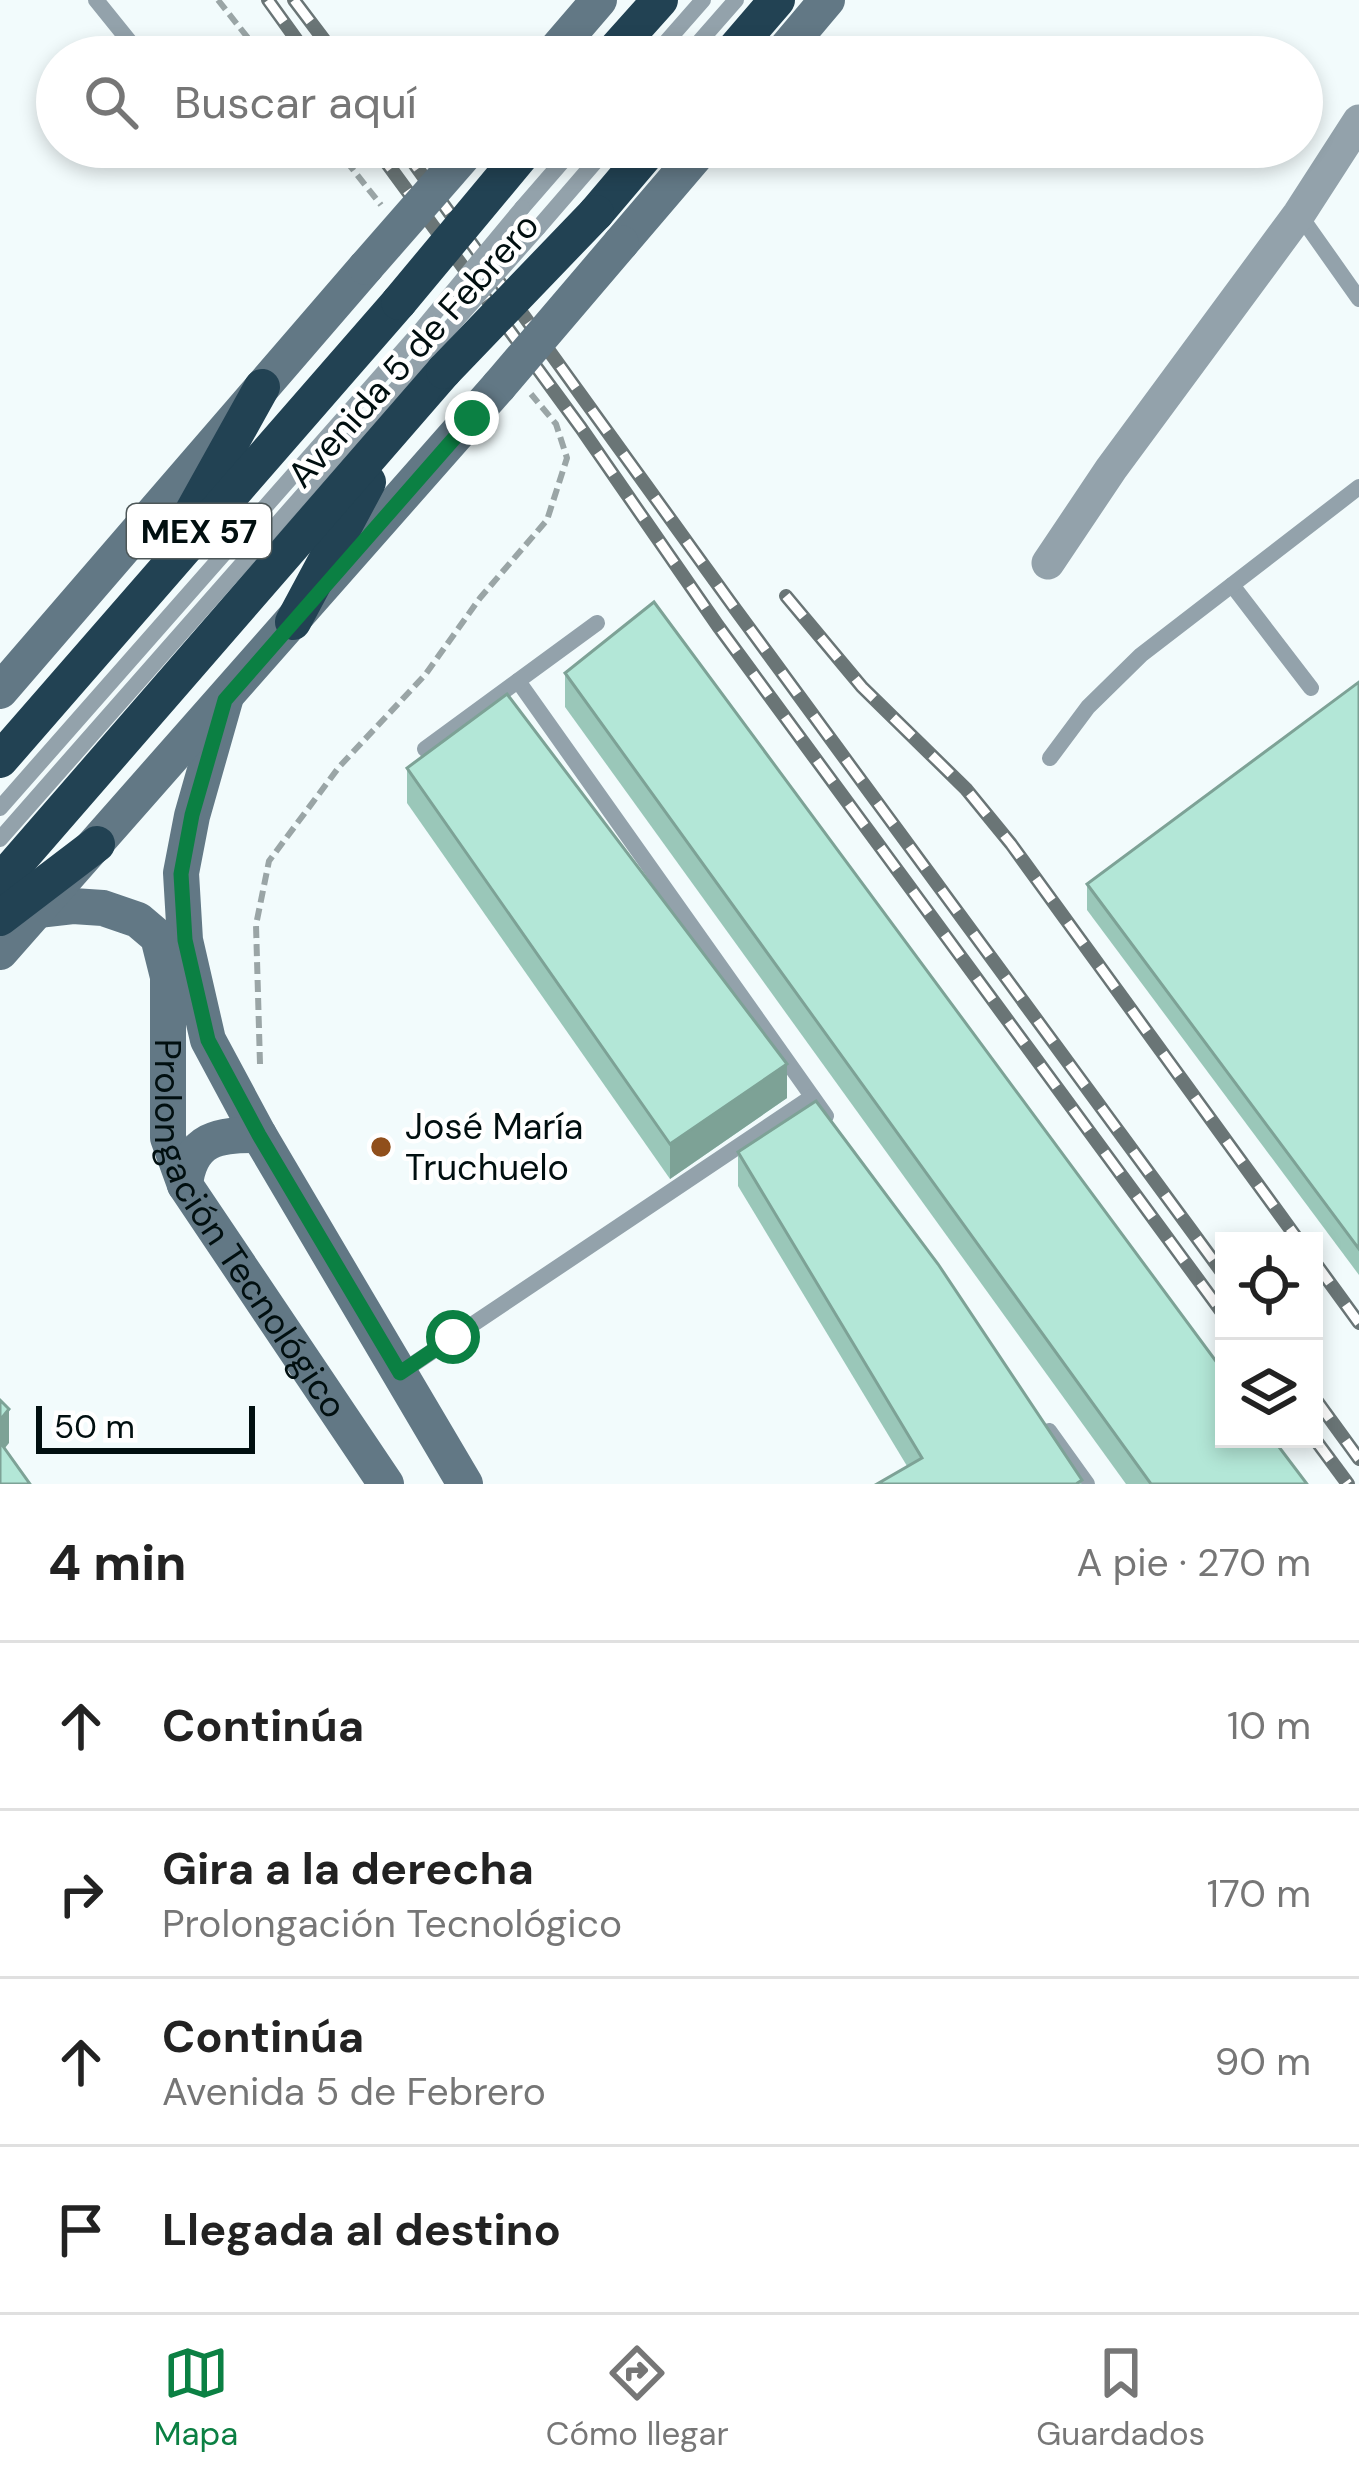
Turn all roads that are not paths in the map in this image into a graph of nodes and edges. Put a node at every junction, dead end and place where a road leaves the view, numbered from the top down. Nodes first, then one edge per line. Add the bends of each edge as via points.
1 (96, 0) edge
2 (599, 0) edge
3 (660, 0) edge
4 (703, 0) edge
5 (736, 0) edge
6 (777, 0) edge
7 (827, 0) edge
8 (125, 36) edge
9 (568, 36) edge
10 (628, 36) edge
11 (671, 36) edge
12 (704, 36) edge
13 (746, 36) edge
14 (797, 36) edge
15 (1359, 121) edge
16 (452, 168) edge
17 (513, 168) edge
18 (556, 168) edge
19 (590, 168) edge
20 (634, 168) edge
21 (685, 168) edge
22 (1299, 214) junction
23 (1359, 299) edge
24 (409, 316) junction
25 (438, 360) junction
26 (262, 387) junction
27 (400, 422) junction
28 (1359, 487) edge
29 (1048, 563) dead end
30 (153, 584) junction
31 (1232, 585) junction
32 (293, 622) junction
33 (597, 622) dead end
34 (518, 681) junction
35 (1311, 688) dead end
36 (0, 691) edge
37 (225, 700) junction
38 (425, 749) edge
39 (1050, 758) dead end
40 (0, 760) edge
41 (0, 808) edge
42 (0, 839) edge
43 (97, 844) junction
44 (0, 882) edge
45 (38, 910) junction
46 (0, 918) edge
47 (0, 952) edge
48 (812, 1096) junction
49 (259, 1135) junction
50 (839, 1135) edge
51 (185, 1185) junction
52 (400, 1373) junction
53 (1032, 1406) edge
54 (386, 1484) edge
55 (465, 1484) edge
56 (1087, 1484) edge

1 - 8 lane
2 - 9 main road
3 - 10 highway
4 - 11 lane
5 - 12 lane
6 - 13 highway
7 - 14 main road
15 - 22 street
16 - 26 main road, bridge
17 - 24 highway, Avenida 5 de Febrero / MEX 57, bridge
18 - 24 lane, bridge
19 - 25 lane, bridge
20 - 25 highway, Avenida 5 de Febrero / MEX 57, bridge
21 - 32 main road, bridge
22 - 23 lane
22 - 29 street
24 - 30 highway, Avenida 5 de Febrero / MEX 57
24 - 41 lane
25 - 27 highway, Avenida 5 de Febrero / MEX 57
25 - 42 lane
26 - 30 highway
26 - 36 main road
27 - 32 highway
27 - 44 highway, Avenida 5 de Febrero / MEX 57
28 - 31 lane
30 - 40 highway, Avenida 5 de Febrero / MEX 57
31 - 35 lane
31 - 39 lane via 1141,656
32 - 37 main road
33 - 34 lane
34 - 38 lane
34 - 48 lane
37 - 43 main road
37 - 49 main road, Prolongación Tecnológico via 181,874 185,940 208,1040
43 - 45 main road
43 - 46 highway
45 - 47 main road
45 - 51 main road, Prolongación Tecnológico via 104,908 138,920 158,938 168,977 168,1138
48 - 50 lane
48 - 52 lane
49 - 51 main road via 227,1134 202,1145
49 - 52 main road, Prolongación Tecnológico
51 - 54 main road, Prolongación Tecnológico
52 - 55 main road, Prolongación Tecnológico
53 - 56 lane

